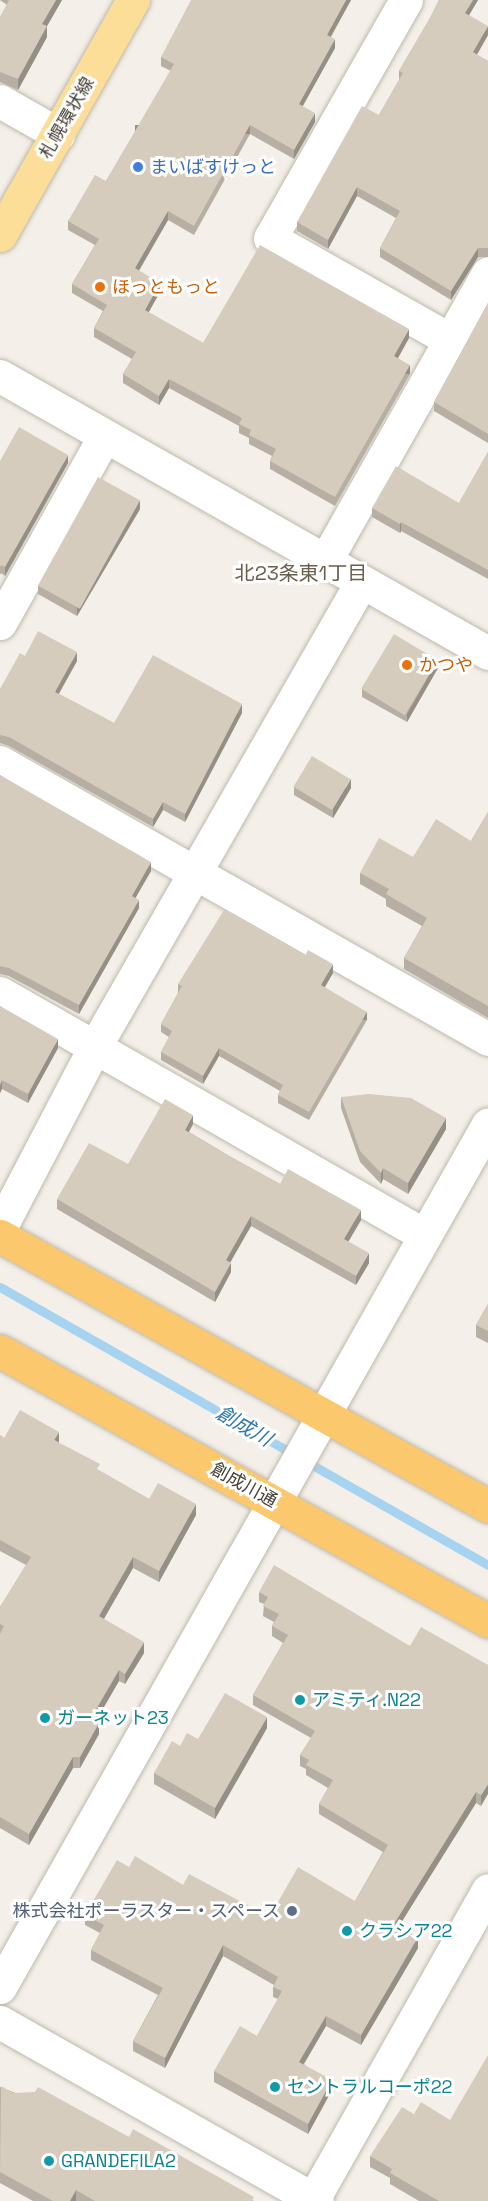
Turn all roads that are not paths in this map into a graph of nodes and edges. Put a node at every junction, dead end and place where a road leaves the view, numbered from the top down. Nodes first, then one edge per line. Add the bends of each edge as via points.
1 (133, 0) edge
2 (406, 0) edge
3 (0, 101) edge
4 (58, 134) junction
5 (0, 235) edge
6 (483, 295) edge
7 (450, 340) junction
8 (0, 376) edge
9 (104, 437) junction
10 (324, 563) junction
11 (362, 583) junction
12 (0, 623) edge
13 (488, 653) edge
14 (0, 762) edge
15 (194, 874) junction
16 (0, 993) edge
17 (488, 1039) edge
18 (94, 1048) junction
19 (488, 1124) edge
20 (0, 1228) edge
21 (425, 1235) junction
22 (0, 1236) edge
23 (0, 1351) edge
24 (317, 1426) junction
25 (280, 1490) junction
26 (488, 1506) edge
27 (488, 1621) edge
28 (488, 1890) edge
29 (0, 1987) edge
30 (0, 2022) edge
31 (314, 2200) edge

1 - 4 main road, 札幌環状線
2 - 7 street via 270,238
3 - 4 street
4 - 5 main road, 札幌環状線
6 - 7 street
7 - 10 street
8 - 9 street
9 - 10 street
9 - 12 street
10 - 11 street
11 - 13 street
11 - 15 street
14 - 15 street
15 - 17 street
15 - 18 street
16 - 18 street
18 - 20 street
18 - 21 street
19 - 21 street
21 - 24 street
22 - 24 highway
23 - 25 highway, 創成川通
24 - 25 street
24 - 26 highway
25 - 27 highway, 創成川通
25 - 29 street
28 - 31 street
30 - 31 street

